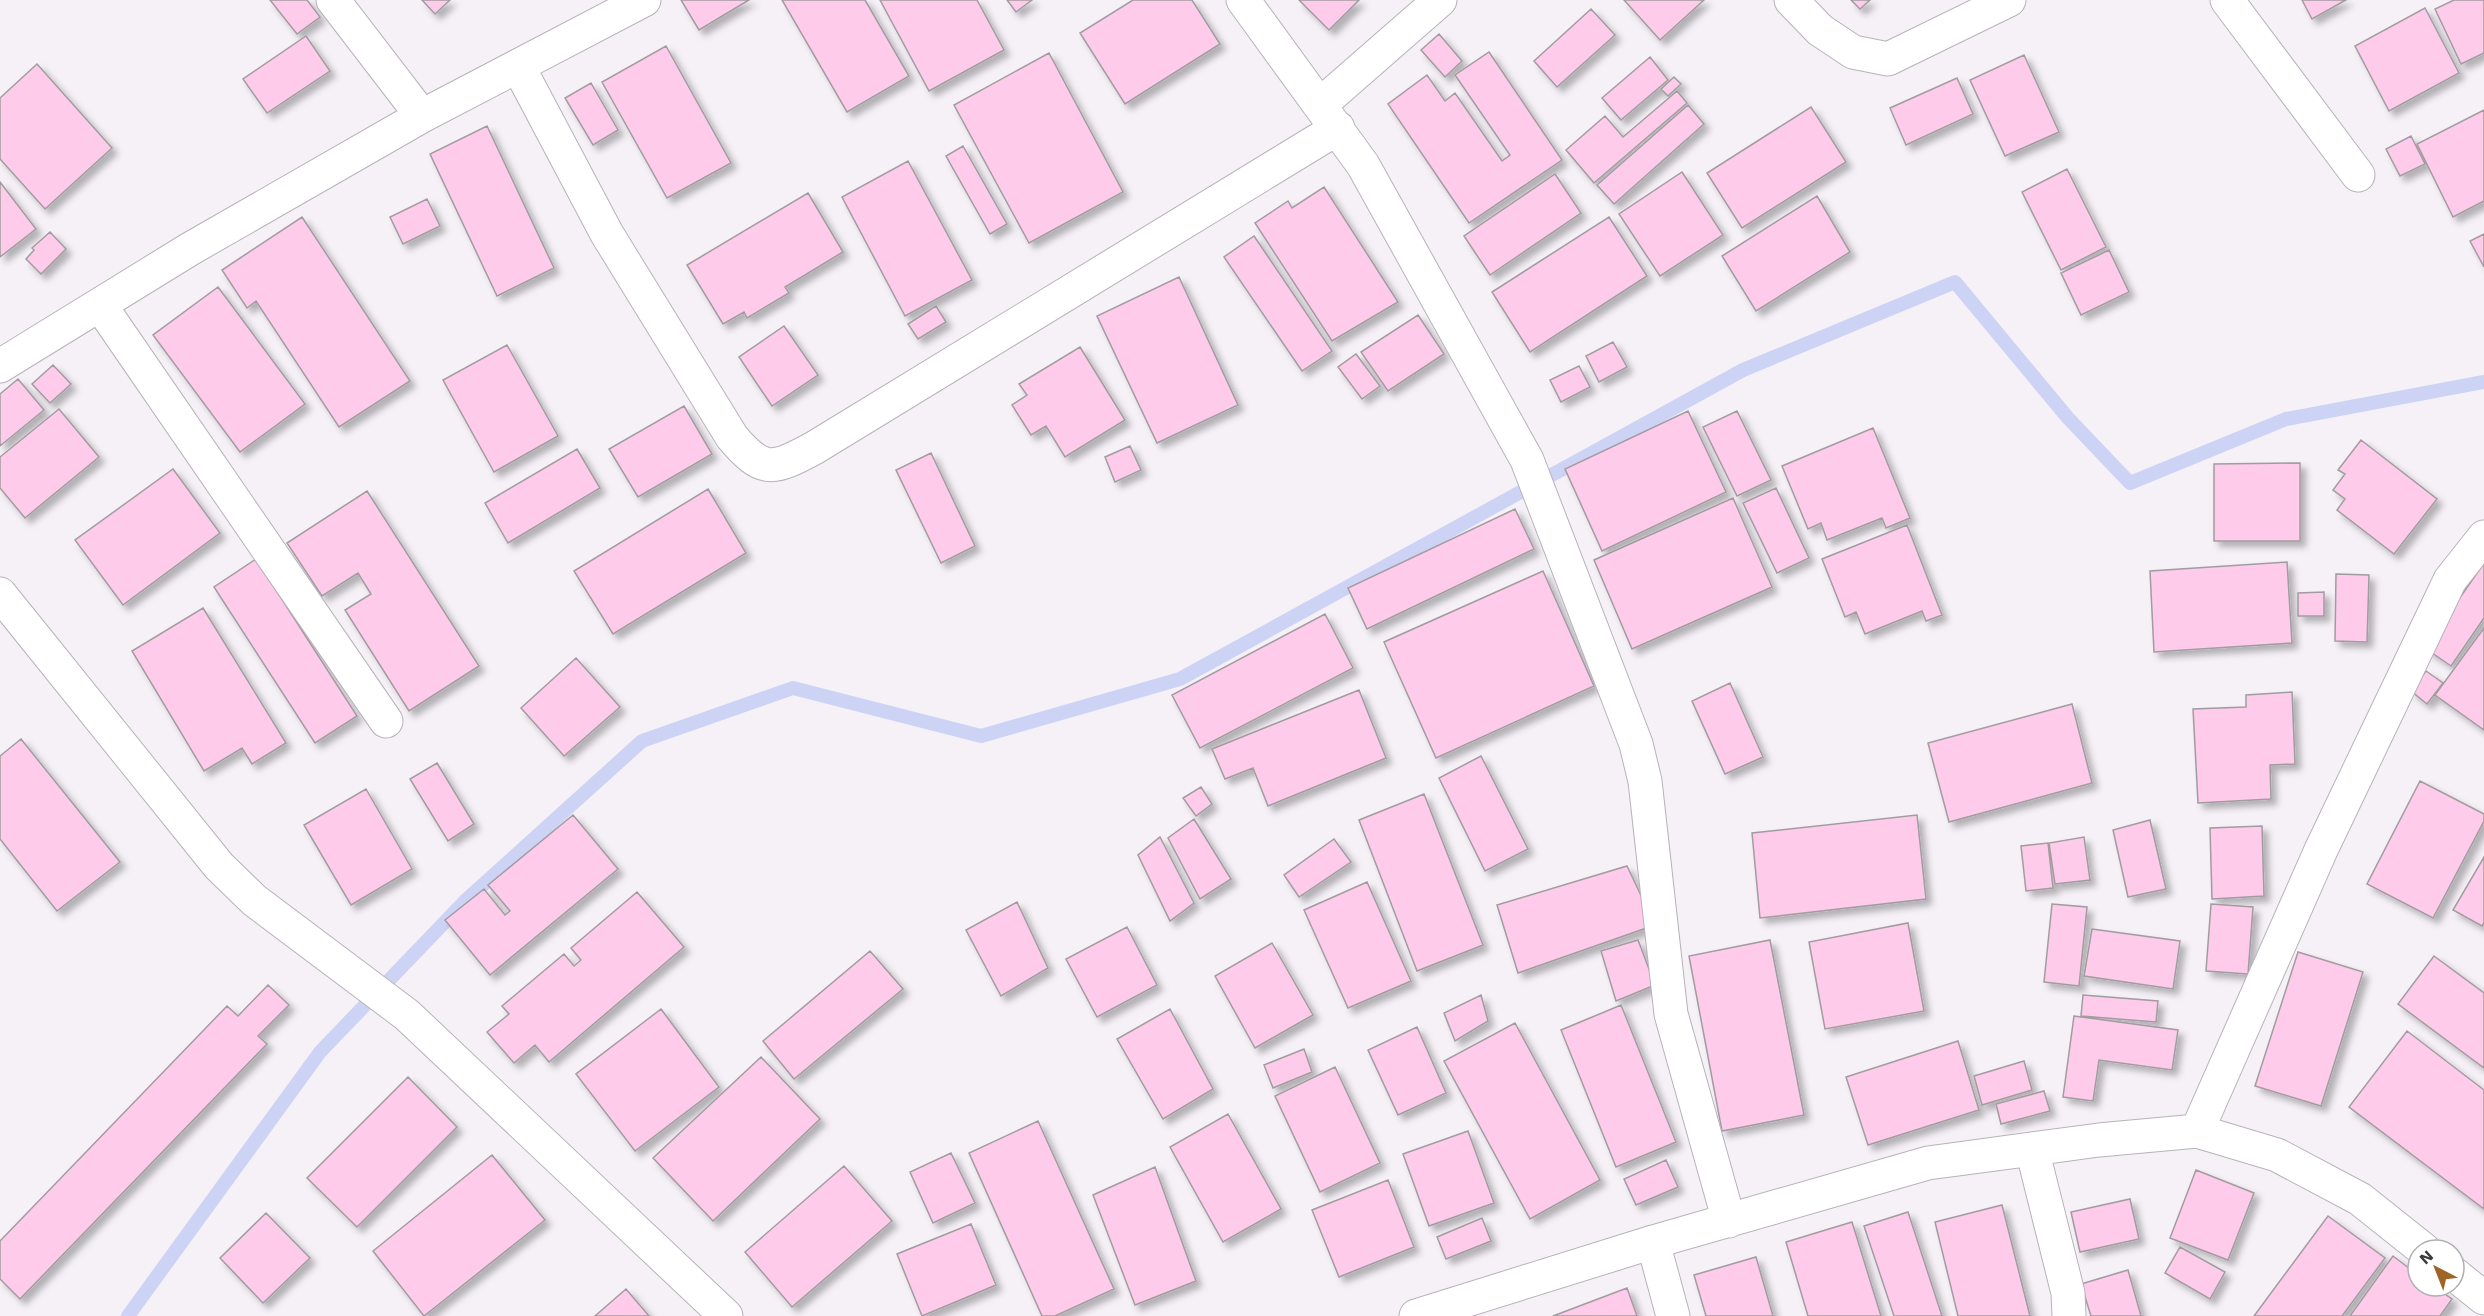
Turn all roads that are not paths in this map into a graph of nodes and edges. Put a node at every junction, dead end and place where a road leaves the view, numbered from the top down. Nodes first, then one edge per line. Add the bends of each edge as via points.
1 (333, 0) edge
2 (644, 0) edge
3 (1243, 0) edge
4 (1440, 0) edge
5 (1791, 0) edge
6 (2009, 0) edge
7 (2227, 0) edge
8 (518, 66) junction
9 (1329, 116) junction
10 (422, 117) junction
11 (2358, 175) dead end
12 (100, 305) junction
13 (0, 366) edge
14 (2484, 537) edge
15 (0, 594) edge
16 (386, 721) dead end
17 (2196, 1131) junction
18 (2032, 1149) junction
19 (1729, 1221) junction
20 (2409, 1238) edge
21 (1653, 1242) junction
22 (2466, 1284) edge
23 (2484, 1298) edge
24 (726, 1316) edge
25 (1416, 1316) edge
26 (1673, 1316) edge
27 (2069, 1316) edge

1 - 10 street
2 - 8 street
3 - 9 street
4 - 9 street
5 - 6 street via 1820,30 1852,52 1888,59
7 - 11 street
8 - 9 street via 607,234 732,437 756,462 773,466 814,448
8 - 10 street
9 - 19 street via 1363,165 1527,460 1636,744 1645,781 1671,1014
10 - 12 street
12 - 13 street
12 - 16 street
14 - 17 street via 2450,580 2321,850
15 - 24 street via 219,866 254,900 407,1015
17 - 18 street
17 - 20 street via 2277,1155 2360,1199
18 - 19 street via 1928,1163
18 - 27 street via 2068,1293
19 - 21 street
21 - 25 street
21 - 26 street
22 - 23 street

